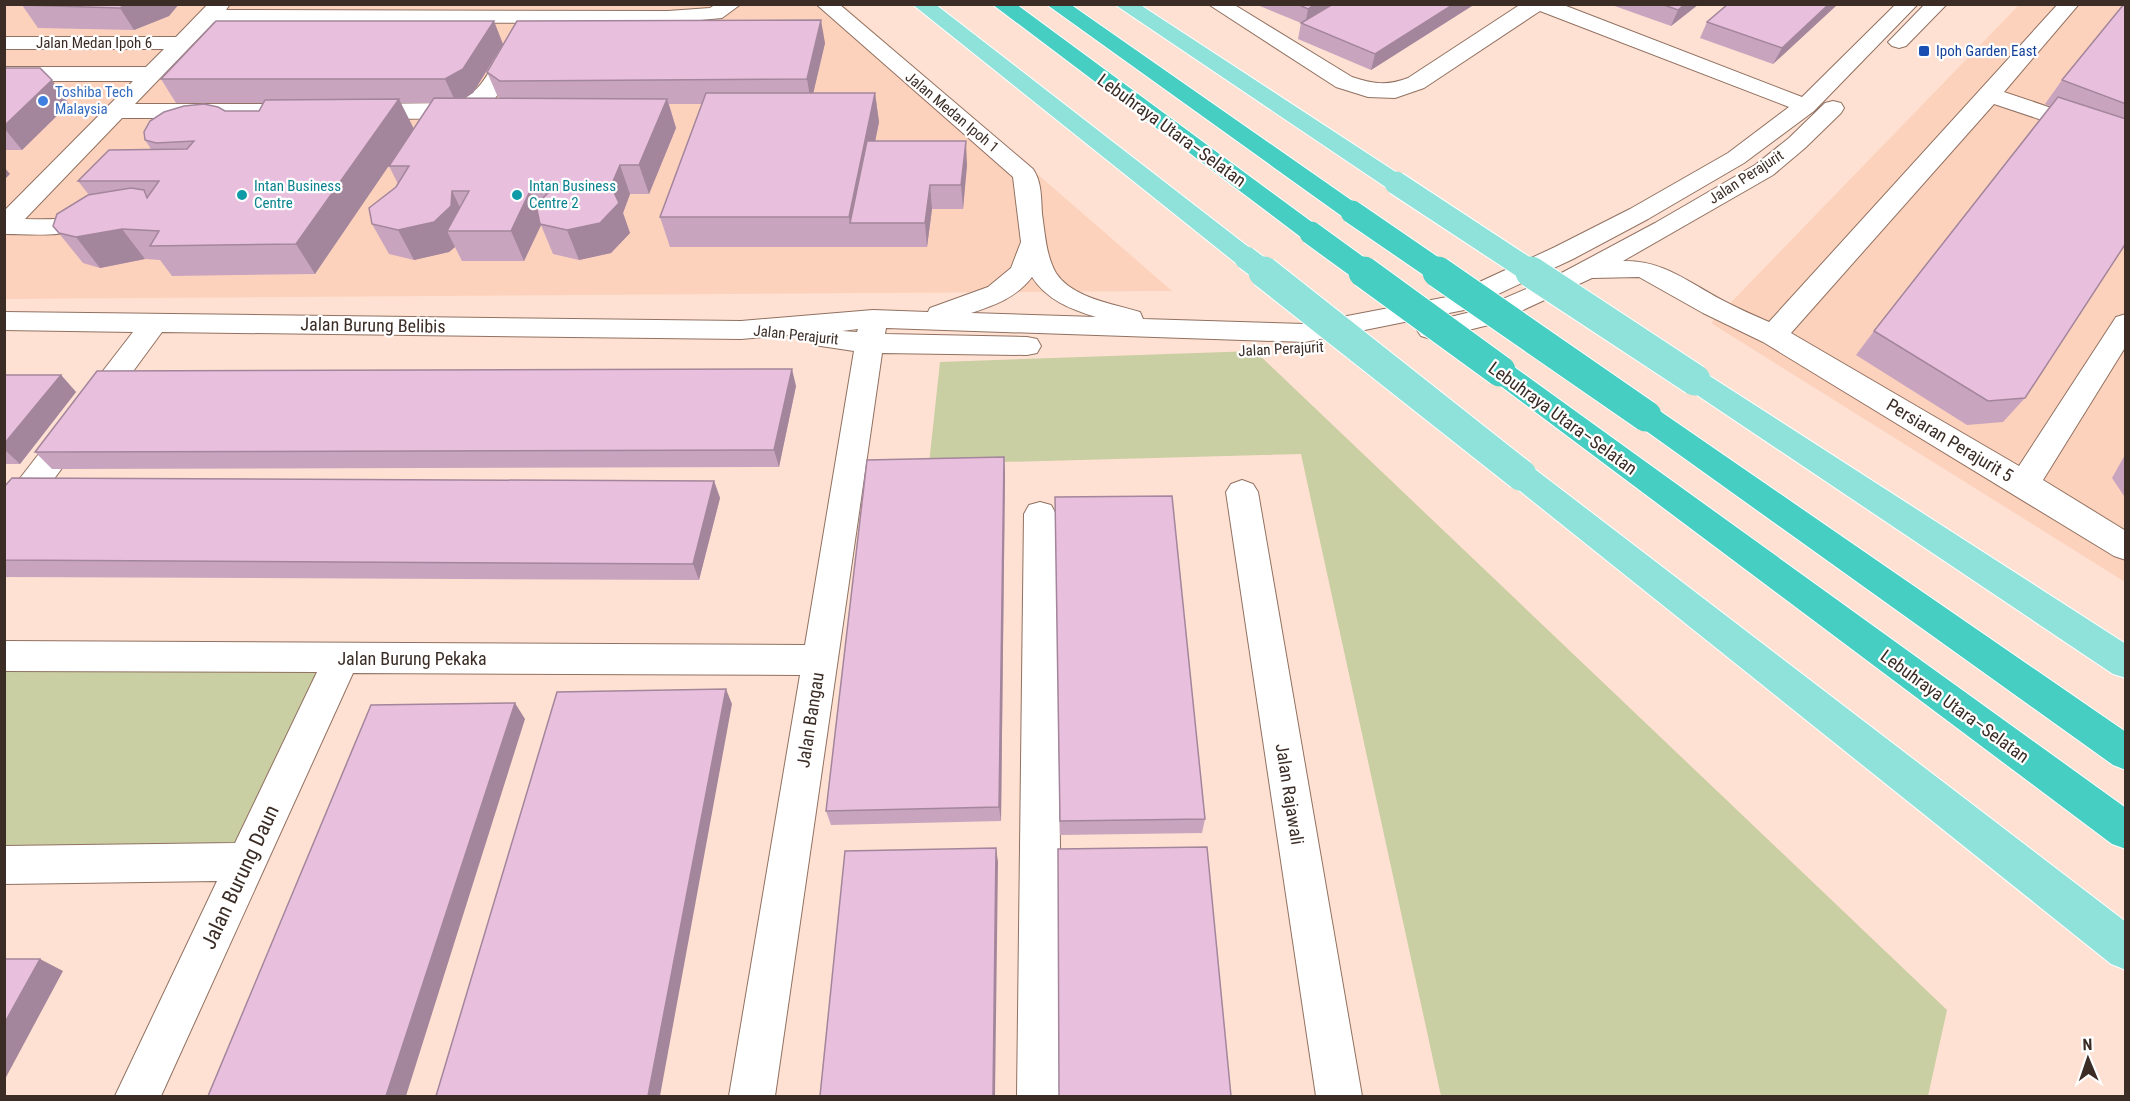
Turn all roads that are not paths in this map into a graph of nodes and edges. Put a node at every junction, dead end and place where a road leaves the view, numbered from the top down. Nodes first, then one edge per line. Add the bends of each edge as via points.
1 (826, 4) edge
2 (922, 4) edge
3 (1002, 4) edge
4 (1056, 4) edge
5 (1124, 4) edge
6 (1218, 4) edge
7 (1536, 4) edge
8 (1541, 4) edge
9 (1908, 4) edge
10 (1937, 4) edge
11 (2069, 4) edge
12 (729, 6) edge
13 (216, 10) edge
14 (355, 11) edge
15 (530, 17) junction
16 (4, 43) edge
17 (184, 43) junction
18 (4, 74) edge
19 (154, 74) junction
20 (1990, 95) junction
21 (1806, 106) junction
22 (118, 111) junction
23 (2126, 141) edge
24 (70, 159) junction
25 (99, 159) edge
26 (113, 190) edge
27 (4, 226) edge
28 (1664, 228) junction
29 (1033, 243) junction
30 (1587, 270) junction
31 (923, 320) junction
32 (4, 321) edge
33 (154, 323) junction
34 (2126, 323) edge
35 (741, 330) joint
36 (1162, 330) junction
37 (871, 331) junction
38 (1773, 335) junction
39 (2024, 484) junction
40 (1242, 492) dead end
41 (1040, 514) dead end
42 (4, 523) edge
43 (2126, 548) edge
44 (4, 656) edge
45 (342, 658) junction
46 (819, 660) junction
47 (2126, 663) edge
48 (2126, 753) edge
49 (2126, 831) edge
50 (247, 862) junction
51 (4, 866) edge
52 (2126, 949) edge
53 (138, 1096) edge
54 (752, 1096) edge
55 (1040, 1096) edge
56 (1339, 1096) edge

1 - 29 street, Jalan Medan Ipoh 1 via 1024,174
2 - 52 main road, bridge
3 - 49 highway, Lebuhraya Utara–Selatan, bridge
4 - 48 highway, Lebuhraya Utara–Selatan, bridge
5 - 47 main road, bridge
6 - 7 street via 1344,82 1368,90 1395,91 1416,82
8 - 21 street
9 - 21 street, Jalan Perajurit
10 - 28 street, Jalan Perajurit via 1764,170
11 - 20 street
12 - 15 street via 715,14 698,16
13 - 14 street
13 - 17 street
14 - 15 street
15 - 22 street via 489,93 459,110
16 - 17 street, Jalan Medan Ipoh 6
17 - 19 street
18 - 19 street, Jalan Medan Ipoh 6
19 - 22 street
20 - 23 street
20 - 38 street
21 - 36 street, Jalan Perajurit via 1736,158 1639,214 1454,304 1305,333
22 - 24 street
24 - 25 street
24 - 27 street
26 - 27 street via 90,215 64,226
28 - 30 street, Jalan Perajurit
28 - 38 street, Persiaran Perajurit 5 via 1669,255 1679,267
29 - 31 street, Jalan Medan Ipoh 1 via 1023,269 1003,290
29 - 36 street, Jalan Medan Ipoh 1 via 1047,281 1062,292
30 - 37 street, Jalan Perajurit via 1483,318 1314,349 1261,351
30 - 38 street, Persiaran Perajurit 5 via 1633,269 1660,276
31 - 36 street, Jalan Perajurit
31 - 37 street, Jalan Perajurit
32 - 33 street, Jalan Burung Belibis
33 - 35 street, Jalan Burung Belibis
33 - 42 street
34 - 39 street
35 - 37 street, Jalan Perajurit
37 - 46 street, Jalan Bangau
38 - 39 street, Persiaran Perajurit 5
39 - 43 street, Persiaran Perajurit 5
40 - 56 street, Jalan Rajawali
41 - 55 street
44 - 45 street, Jalan Burung Pekaka
45 - 46 street, Jalan Burung Pekaka
45 - 50 street, Jalan Burung Daun
46 - 54 street, Jalan Bangau
50 - 51 street
50 - 53 street, Jalan Burung Daun

